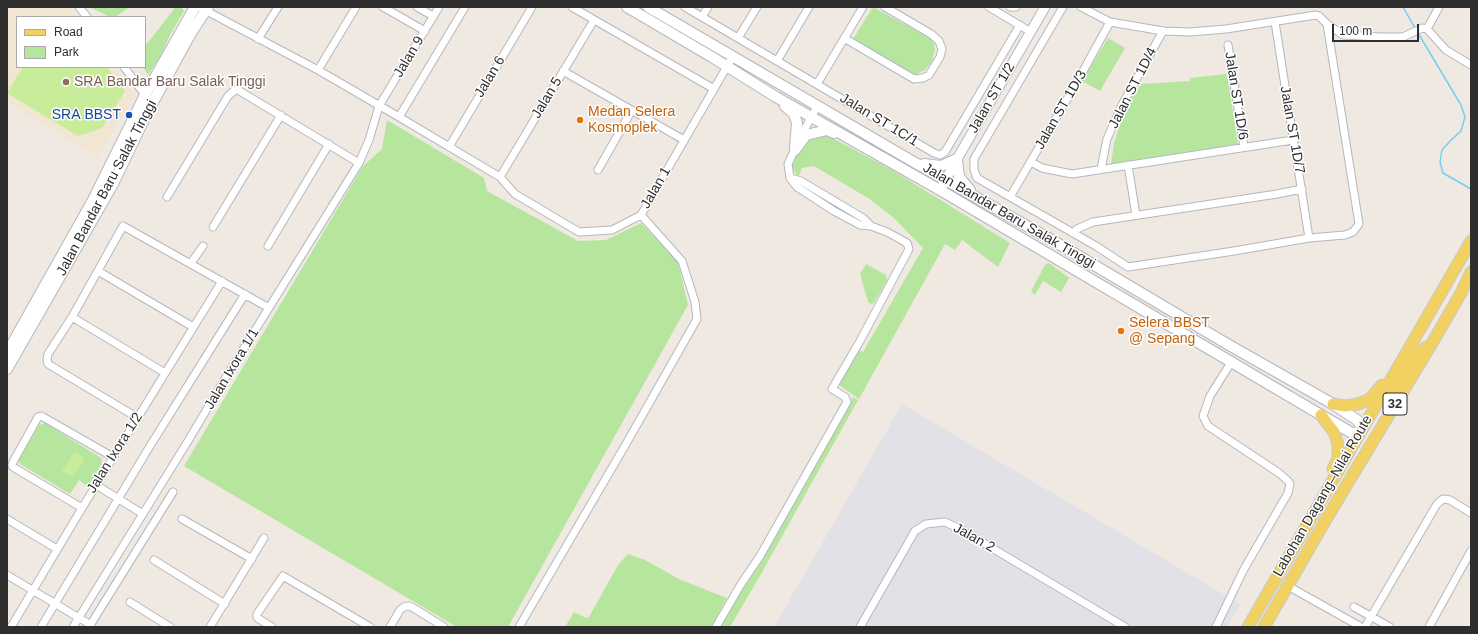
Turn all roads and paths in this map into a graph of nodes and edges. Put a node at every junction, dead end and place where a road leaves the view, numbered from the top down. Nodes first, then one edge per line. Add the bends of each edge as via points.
1 (79, 7) edge
2 (195, 7) edge
3 (278, 7) edge
4 (356, 7) edge
5 (383, 7) edge
6 (417, 7) edge
7 (439, 7) edge
8 (465, 7) edge
9 (532, 7) edge
10 (572, 7) edge
11 (627, 7) edge
12 (648, 7) edge
13 (685, 7) edge
14 (708, 7) edge
15 (757, 7) edge
16 (809, 7) edge
17 (862, 7) edge
18 (885, 7) edge
19 (989, 7) edge
20 (1045, 7) edge
21 (1063, 7) edge
22 (1081, 7) edge
23 (1439, 7) edge
24 (204, 8) edge
25 (86, 16) edge
26 (433, 16) junction
27 (702, 17) junction
28 (594, 20) junction
29 (1110, 22) junction
30 (1275, 22) junction
31 (1327, 24) junction
32 (1020, 25) junction
33 (1427, 28) junction
34 (425, 31) junction
35 (1163, 31) junction
36 (1031, 32) junction
37 (738, 38) junction
38 (844, 38) junction
39 (258, 39) junction
40 (1228, 45) dead end
41 (733, 56) junction
42 (777, 61) junction
43 (1471, 65) edge
44 (727, 67) junction
45 (125, 68) edge
46 (318, 70) junction
47 (563, 71) junction
48 (817, 84) junction
49 (714, 89) junction
50 (145, 95) junction
51 (776, 96) junction
52 (154, 101) junction
53 (818, 105) junction
54 (379, 106) junction
55 (632, 110) junction
56 (280, 115) junction
57 (812, 116) junction
58 (399, 117) junction
59 (684, 140) junction
60 (1293, 140) junction
61 (329, 144) junction
62 (449, 147) junction
63 (1244, 147) junction
64 (795, 150) junction
65 (874, 152) junction
66 (957, 159) junction
67 (912, 161) junction
68 (1031, 162) junction
69 (359, 163) junction
70 (1128, 165) junction
71 (1101, 169) junction
72 (598, 170) dead end
73 (500, 177) junction
74 (946, 179) junction
75 (1302, 189) junction
76 (940, 190) junction
77 (976, 196) junction
78 (167, 197) dead end
79 (1010, 197) junction
80 (640, 215) junction
81 (1136, 215) junction
82 (213, 227) dead end
83 (1073, 233) junction
84 (1309, 238) junction
85 (1471, 241) edge
86 (203, 246) dead end
87 (268, 246) dead end
88 (191, 264) junction
89 (98, 271) junction
90 (1470, 277) edge
91 (222, 281) junction
92 (1466, 292) edge
93 (245, 294) junction
94 (269, 308) junction
95 (72, 317) junction
96 (193, 327) junction
97 (1431, 345) junction
98 (1408, 350) junction
99 (7, 353) edge
100 (1232, 361) junction
101 (7, 369) edge
102 (165, 373) junction
103 (1282, 376) junction
104 (1275, 387) junction
105 (1332, 404) junction
106 (1321, 415) junction
107 (138, 418) junction
108 (1361, 432) junction
109 (113, 457) junction
110 (96, 485) junction
111 (173, 492) dead end
112 (118, 499) junction
113 (1318, 504) junction
114 (82, 508) junction
115 (1471, 513) edge
116 (143, 514) junction
117 (1328, 516) junction
118 (7, 519) edge
119 (182, 519) dead end
120 (264, 538) dead end
121 (57, 549) junction
122 (1471, 551) edge
123 (252, 559) junction
124 (154, 560) dead end
125 (7, 575) edge
126 (1288, 586) junction
127 (32, 590) junction
128 (130, 602) dead end
129 (55, 604) junction
130 (225, 604) junction
131 (1354, 607) dead end
132 (1371, 616) junction
133 (79, 618) junction
134 (90, 626) edge
135 (10, 627) edge
136 (41, 627) edge
137 (74, 627) edge
138 (170, 627) edge
139 (210, 627) edge
140 (272, 627) edge
141 (370, 627) edge
142 (390, 627) edge
143 (444, 627) edge
144 (520, 627) edge
145 (716, 627) edge
146 (860, 627) edge
147 (1125, 627) edge
148 (1216, 627) edge
149 (1248, 627) edge
150 (1264, 627) edge
151 (1361, 627) edge
152 (1365, 627) edge
153 (1390, 627) edge
154 (1429, 627) edge

1 - 25 street
2 - 50 main road, Jalan Bandar Baru Salak Tinggi
3 - 39 street
4 - 46 street
5 - 34 street
6 - 26 street
7 - 26 street, Jalan 9
8 - 58 street
9 - 62 street, Jalan 6
10 - 28 street
11 - 44 main road, Jalan Bandar Baru Salak Tinggi
12 - 41 main road, Jalan Bandar Baru Salak Tinggi
13 - 27 street, Jalan ST 1C/1
14 - 27 street
15 - 37 street
16 - 42 street
17 - 38 street
18 - 38 street via 939,41 942,49 940,57 929,75 914,79
19 - 32 street
20 - 36 street, Jalan ST 1/2
21 - 79 street via 974,159 977,178
22 - 29 street
23 - 33 street
24 - 39 street
24 - 52 main road, Jalan Bandar Baru Salak Tinggi
26 - 34 street, Jalan 9
27 - 37 street, Jalan ST 1C/1
28 - 47 street, Jalan 5
28 - 49 street
29 - 35 street
29 - 68 street, Jalan ST 1D/3
30 - 31 street via 1320,16
30 - 35 street via 1190,32
30 - 60 street, Jalan ST 1D/7
31 - 33 street via 1343,35 1380,37 1403,37
31 - 84 street via 1359,224 1353,232 1344,235
32 - 36 street
32 - 48 street, Jalan ST 1C/1 via 945,152 940,155
33 - 43 street via 1446,50
34 - 54 street, Jalan 9
35 - 71 street, Jalan ST 1D/4 via 1122,105 1108,139
36 - 66 street, Jalan ST 1/2
37 - 42 street, Jalan ST 1C/1
38 - 48 street
39 - 46 street
40 - 63 street, Jalan ST 1D/6
41 - 44 street, Jalan 1
41 - 53 main road, Jalan Bandar Baru Salak Tinggi
42 - 48 street, Jalan ST 1C/1
44 - 49 street, Jalan 1
44 - 51 main road, Jalan Bandar Baru Salak Tinggi
45 - 50 street
46 - 54 street
47 - 55 street
47 - 73 street, Jalan 5
49 - 59 street, Jalan 1
50 - 52 street
50 - 99 main road, Jalan Bandar Baru Salak Tinggi via 93,200
51 - 57 main road, Jalan Bandar Baru Salak Tinggi
51 - 64 main road via 794,114 797,123
52 - 101 main road, Jalan Bandar Baru Salak Tinggi via 113,184
53 - 57 street
53 - 67 main road, Jalan Bandar Baru Salak Tinggi
54 - 58 street
54 - 69 street, Jalan Ixora 1/1
55 - 59 street
55 - 72 street
56 - 61 street
56 - 78 street via 238,90 231,92
56 - 82 street
57 - 64 street
57 - 65 main road, Jalan Bandar Baru Salak Tinggi
58 - 62 street
59 - 80 street, Jalan 1
60 - 63 street
60 - 75 street, Jalan ST 1D/7
61 - 69 street
61 - 87 street
62 - 73 street
63 - 70 street
64 - 65 main road via 806,135 827,130
64 - 145 street via 788,164 790,178 797,188 860,225 887,232 907,243 909,249 832,388 845,397 847,402 760,556
65 - 76 main road, Jalan Bandar Baru Salak Tinggi
66 - 67 main road via 941,166
66 - 74 street, Jalan ST 1/2
66 - 77 main road via 959,177
67 - 74 main road, Jalan Bandar Baru Salak Tinggi
68 - 71 street via 1042,168 1072,174
68 - 79 street, Jalan ST 1D/3
69 - 94 street, Jalan Ixora 1/1
70 - 71 street
70 - 81 street
73 - 80 street, Jalan 1 via 515,194 579,232 612,230
74 - 76 street, Jalan ST 1/2
74 - 77 main road, Jalan Bandar Baru Salak Tinggi
75 - 81 street
75 - 84 street, Jalan ST 1D/7
76 - 100 main road, Jalan Bandar Baru Salak Tinggi
77 - 103 main road, Jalan Bandar Baru Salak Tinggi
79 - 83 street
80 - 144 street via 682,261 695,302 697,319
81 - 83 street via 1093,222
83 - 84 street via 1128,267
85 - 98 main road, Labohan Dagang–Nilai Route / 32
86 - 88 street
88 - 89 street via 124,226
88 - 91 street
89 - 95 street
89 - 96 street
90 - 92 main road, Labohan Dagang–Nilai Route / 32
91 - 93 street
91 - 96 street, Jalan Ixora 1/2
92 - 97 main road, Labohan Dagang–Nilai Route / 32
93 - 94 street
93 - 112 street
94 - 116 street, Jalan Ixora 1/1
95 - 102 street
95 - 107 street via 48,354 48,364
96 - 102 street, Jalan Ixora 1/2
97 - 108 main road via 1415,355 1375,421
97 - 117 main road, Labohan Dagang–Nilai Route / 32
98 - 105 main road via 1389,378 1370,399 1345,406
98 - 108 main road, Labohan Dagang–Nilai Route / 32
100 - 104 main road, Jalan Bandar Baru Salak Tinggi
100 - 148 street via 1210,396 1203,416 1208,426 1279,473 1290,484 1288,493 1244,569
102 - 107 street, Jalan Ixora 1/2
103 - 104 main road
103 - 105 main road, Jalan Bandar Baru Salak Tinggi
104 - 106 main road, Jalan Bandar Baru Salak Tinggi
105 - 108 main road, Jalan Bandar Baru Salak Tinggi via 1357,420
106 - 108 main road, Jalan Bandar Baru Salak Tinggi via 1352,433
106 - 113 main road via 1334,432 1338,444 1338,458
107 - 109 street, Jalan Ixora 1/2
108 - 113 main road, Labohan Dagang–Nilai Route / 32
108 - 117 main road via 1356,453 1329,500
109 - 110 street, Jalan Ixora 1/2
109 - 114 street via 43,417 38,418 12,465
110 - 112 street
110 - 114 street, Jalan Ixora 1/2
111 - 134 street
112 - 116 street
112 - 129 street
113 - 149 main road, Labohan Dagang–Nilai Route / 32
114 - 121 street, Jalan Ixora 1/2
115 - 132 street via 1450,500 1443,499 1437,504
116 - 133 street, Jalan Ixora 1/1
117 - 126 main road, Labohan Dagang–Nilai Route / 32
118 - 121 street
119 - 123 street
120 - 123 street
121 - 127 street, Jalan Ixora 1/2
122 - 154 street
123 - 130 street
124 - 130 street
125 - 127 street
126 - 150 main road, Labohan Dagang–Nilai Route / 32
126 - 151 street
127 - 129 street
127 - 135 street, Jalan Ixora 1/2
128 - 138 street
129 - 133 street
129 - 136 street
130 - 139 street
131 - 132 street
132 - 152 street
132 - 153 street
133 - 134 street
133 - 137 street, Jalan Ixora 1/1
140 - 141 street via 259,619 257,614 283,576
142 - 143 street via 404,606 412,607
146 - 147 street, Jalan 2 via 915,530 926,524 944,522

